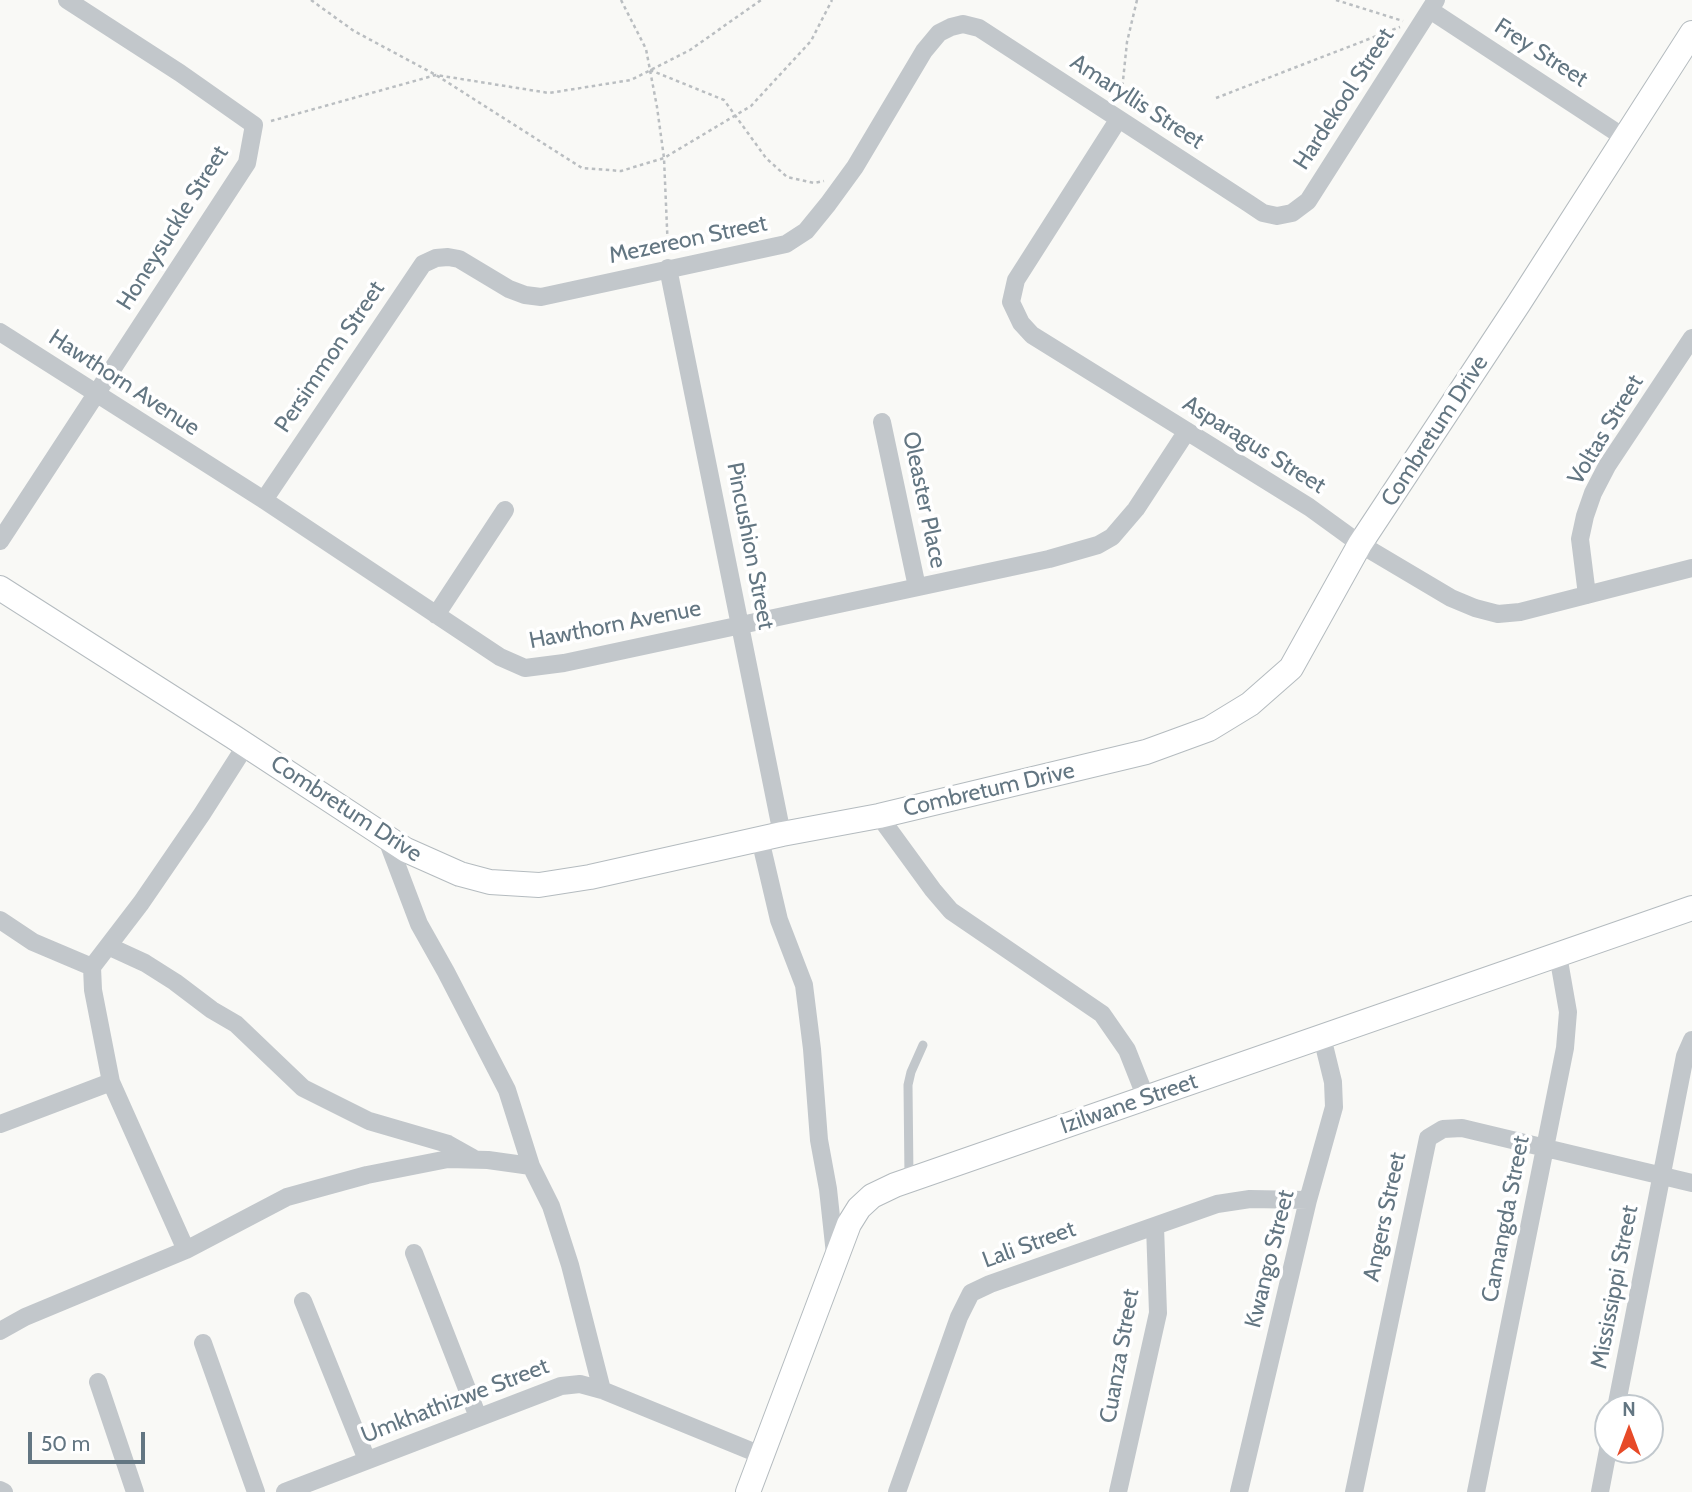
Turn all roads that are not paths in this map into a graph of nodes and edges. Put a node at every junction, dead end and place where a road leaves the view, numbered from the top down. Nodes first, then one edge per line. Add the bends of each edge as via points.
1 (67, 0) edge
2 (1433, 5) edge
3 (963, 24) joint
4 (1692, 33) edge
5 (1118, 120) junction
6 (1625, 138) junction
7 (1285, 216) joint
8 (448, 257) joint
9 (668, 268) junction
10 (0, 332) edge
11 (1692, 338) edge
12 (96, 394) junction
13 (882, 422) dead end
14 (1187, 432) junction
15 (264, 500) junction
16 (505, 510) dead end
17 (0, 541) edge
18 (1360, 544) junction
19 (1692, 568) edge
20 (917, 587) junction
21 (0, 589) edge
22 (1587, 595) junction
23 (436, 615) junction
24 (741, 625) junction
25 (246, 745) junction
26 (879, 816) junction
27 (771, 836) junction
28 (386, 837) junction
29 (1692, 908) edge
30 (0, 920) edge
31 (108, 946) junction
32 (1558, 955) junction
33 (92, 967) junction
34 (1322, 1037) junction
35 (1692, 1040) edge
36 (923, 1045) dead end
37 (111, 1082) junction
38 (1146, 1098) junction
39 (0, 1124) edge
40 (1545, 1148) junction
41 (477, 1159) junction
42 (531, 1166) junction
43 (1662, 1176) junction
44 (909, 1180) junction
45 (1692, 1183) edge
46 (1308, 1200) junction
47 (1155, 1226) junction
48 (186, 1250) junction
49 (414, 1253) dead end
50 (835, 1256) junction
51 (303, 1301) dead end
52 (0, 1331) edge
53 (203, 1343) dead end
54 (98, 1382) dead end
55 (602, 1390) junction
56 (1619, 1394) edge
57 (478, 1417) junction
58 (761, 1455) junction
59 (368, 1460) junction
60 (1605, 1464) edge
61 (135, 1492) edge
62 (256, 1492) edge
63 (285, 1492) edge
64 (748, 1492) edge
65 (897, 1492) edge
66 (1118, 1492) edge
67 (1239, 1492) edge
68 (1354, 1492) edge
69 (1476, 1492) edge
70 (1600, 1492) edge

1 - 12 street, Honeysuckle Street via 254,125 247,163
2 - 6 street, Frey Street
2 - 7 street, Hardekool Street via 1308,201
3 - 5 street, Amaryllis Street via 979,28
3 - 9 street, Mezereon Street via 939,33 924,51 855,167 806,231 786,244
4 - 6 street, Combretum Drive
5 - 7 street, Amaryllis Street via 1263,213
5 - 14 street, Asparagus Street via 1016,280 1011,302 1032,335
6 - 18 street, Combretum Drive
8 - 9 street, Mezereon Street via 509,289 541,297
8 - 15 street, Persimmon Street via 423,264
9 - 24 street, Pincushion Street
10 - 12 street, Hawthorn Avenue
11 - 22 street, Voltas Street via 1593,493 1580,539
12 - 15 street, Hawthorn Avenue
12 - 17 street, Honeysuckle Street
13 - 20 street, Oleaster Place
14 - 18 street, Asparagus Street
14 - 20 street, Hawthorn Avenue via 1149,492 1112,537 1049,559
15 - 23 street, Hawthorn Avenue
16 - 23 street
18 - 22 street, Asparagus Street via 1451,598 1498,614
18 - 26 street, Combretum Drive via 1291,668 1250,704 1209,729 1146,752
19 - 22 street, Asparagus Street
20 - 24 street, Hawthorn Avenue
21 - 25 street, Combretum Drive
23 - 24 street, Hawthorn Avenue via 500,657 526,668
24 - 27 street, Pincushion Street
25 - 28 street, Combretum Drive
25 - 31 street
26 - 27 street, Combretum Drive
26 - 38 street via 951,911 1102,1014 1127,1050
27 - 28 street, Combretum Drive via 539,885 490,882 460,874
27 - 50 street, Pincushion Street via 779,920 804,985
28 - 42 street via 419,924 507,1090
29 - 32 street, Izilwane Street
30 - 33 street via 33,942
31 - 33 street
31 - 41 street via 145,963 236,1024 303,1088 369,1121 448,1144
32 - 34 street, Izilwane Street
32 - 40 street, Camangda Street via 1568,1028
33 - 37 street
34 - 38 street, Izilwane Street
34 - 46 street, Kwango Street via 1334,1107
35 - 43 street, Mississippi Street
36 - 44 lane via 908,1085
37 - 39 street
37 - 48 street
38 - 44 street, Izilwane Street
40 - 43 street, Angers Street
40 - 68 street, Angers Street via 1462,1128 1443,1129 1428,1138
40 - 69 street, Camangda Street
41 - 42 street
41 - 48 street via 448,1159 287,1196
42 - 55 street via 551,1206 570,1265
43 - 45 street, Angers Street
43 - 56 street, Mississippi Street
44 - 50 street, Izilwane Street via 872,1196 859,1209
46 - 47 street, Lali Street via 1234,1200
46 - 67 street, Kwango Street
47 - 65 street, Lali Street via 971,1293
47 - 66 street, Cuanza Street via 1157,1313
48 - 52 street
49 - 57 street
50 - 58 street, Izilwane Street
51 - 59 street
53 - 62 street
54 - 61 street
55 - 57 street, Umkhathizwe Street via 580,1384 561,1386
55 - 58 street, Umkhathizwe Street
57 - 59 street, Umkhathizwe Street
58 - 64 street, Izilwane Street
59 - 63 street, Umkhathizwe Street
60 - 70 street

